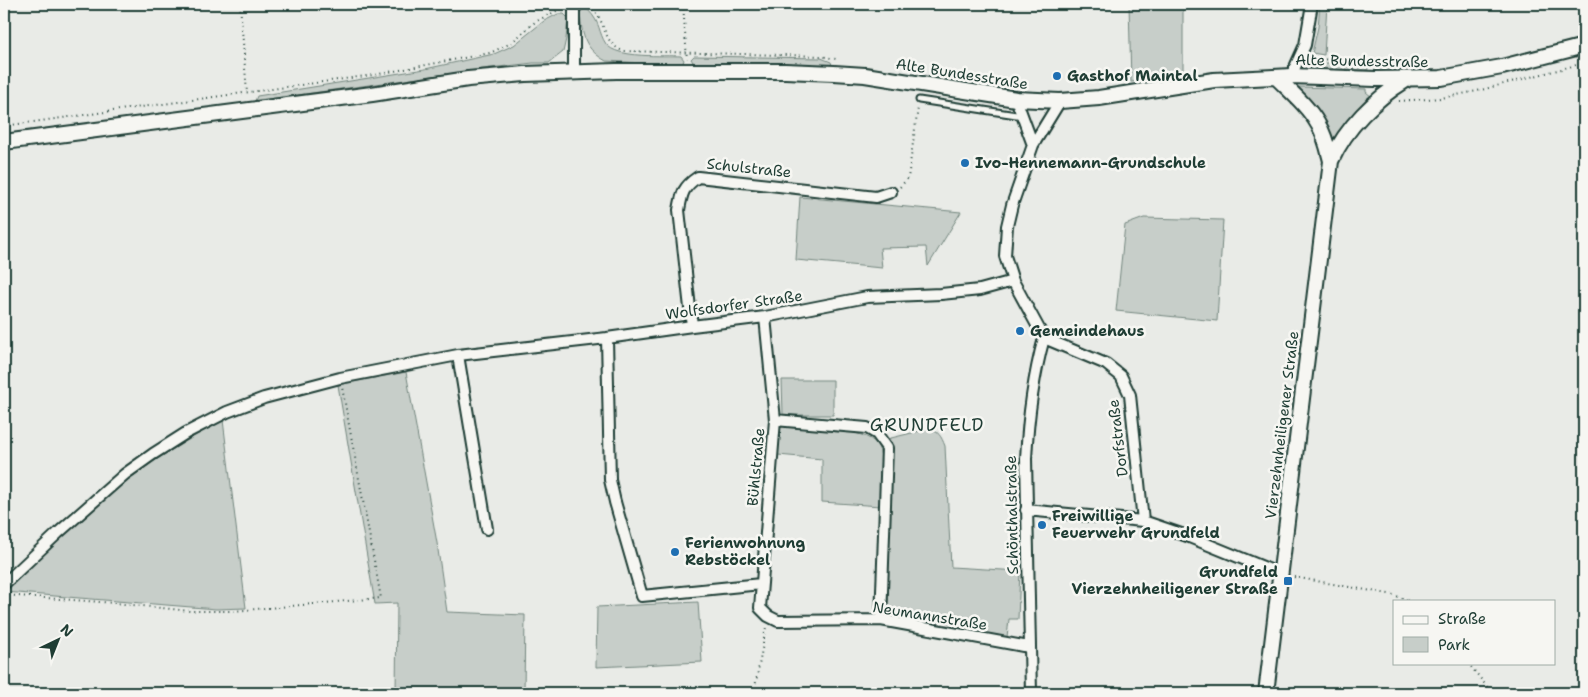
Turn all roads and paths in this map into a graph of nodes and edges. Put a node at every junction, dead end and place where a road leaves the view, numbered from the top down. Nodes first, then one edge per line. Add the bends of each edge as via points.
1 (240, 4) edge
2 (683, 4) edge
3 (1312, 4) edge
4 (573, 5) edge
5 (1584, 46) edge
6 (687, 52) junction
7 (842, 60) dead end
8 (1584, 63) edge
9 (574, 73) junction
10 (1291, 76) junction
11 (1276, 77) junction
12 (1407, 80) junction
13 (247, 94) junction
14 (1016, 99) junction
15 (920, 100) joint
16 (1060, 102) junction
17 (1377, 102) junction
18 (1024, 116) junction
19 (4, 126) edge
20 (4, 142) edge
21 (1034, 145) junction
22 (1331, 161) junction
23 (891, 192) joint
24 (1013, 281) junction
25 (765, 317) junction
26 (692, 326) junction
27 (607, 338) junction
28 (1044, 338) junction
29 (458, 354) junction
30 (340, 378) junction
31 (775, 420) junction
32 (1026, 510) junction
33 (1143, 521) junction
34 (487, 529) dead end
35 (1280, 574) junction
36 (4, 584) edge
37 (761, 584) junction
38 (4, 595) edge
39 (1406, 600) edge
40 (768, 616) junction
41 (881, 620) junction
42 (1029, 647) junction
43 (1469, 664) edge
44 (754, 693) edge
45 (1031, 693) edge
46 (1266, 693) edge
47 (1492, 693) edge

1 - 13 path
2 - 6 path
3 - 10 street via 1305,45
4 - 6 path via 590,6 614,48 623,51
4 - 9 street
4 - 13 path via 535,22 511,43 490,53
5 - 12 main road, Alte Bundesstraße via 1502,67 1441,78
6 - 7 path via 821,56
8 - 17 path via 1441,98 1391,101 1383,105
9 - 14 main road, Alte Bundesstraße via 785,70 865,75
9 - 20 main road, Alte Bundesstraße via 468,79
10 - 11 main road, Alte Bundesstraße
10 - 12 main road, Alte Bundesstraße
11 - 16 main road, Alte Bundesstraße via 1214,80
11 - 22 main road via 1318,124
12 - 17 main road
13 - 19 path
14 - 16 main road, Alte Bundesstraße
14 - 18 street
15 - 18 lane
15 - 23 path via 908,178
16 - 21 street
17 - 22 main road via 1346,133
18 - 21 street
21 - 24 street via 1007,226 1005,256
22 - 35 main road, Vierzehnheiligener Straße
23 - 26 street, Schulstraße via 876,197 698,177 687,184 680,210
24 - 25 street, Wolfsdorfer Straße via 980,290 867,297
24 - 28 street
25 - 26 street, Wolfsdorfer Straße
25 - 31 street, Bühlstraße
26 - 27 street, Wolfsdorfer Straße
27 - 29 street, Wolfsdorfer Straße
27 - 37 street via 610,480 642,596
28 - 32 street, Schönthalstraße via 1028,427
28 - 33 street, Dorfstraße via 1106,364 1122,376 1130,395
29 - 30 street, Wolfsdorfer Straße
29 - 34 street
30 - 36 street, Wolfsdorfer Straße via 264,398 186,433 125,474
30 - 38 path via 380,598 234,611 190,611
31 - 37 street, Bühlstraße
31 - 41 street via 867,428 877,434 887,448
32 - 33 street
32 - 42 street, Schönthalstraße
33 - 35 street
35 - 39 path
35 - 46 main road, Vierzehnheiligener Straße
37 - 40 street, Bühlstraße via 760,608
40 - 41 street, Neumannstraße via 778,621
40 - 44 path
41 - 42 street, Neumannstraße
42 - 45 street, Schönthalstraße
43 - 47 path

